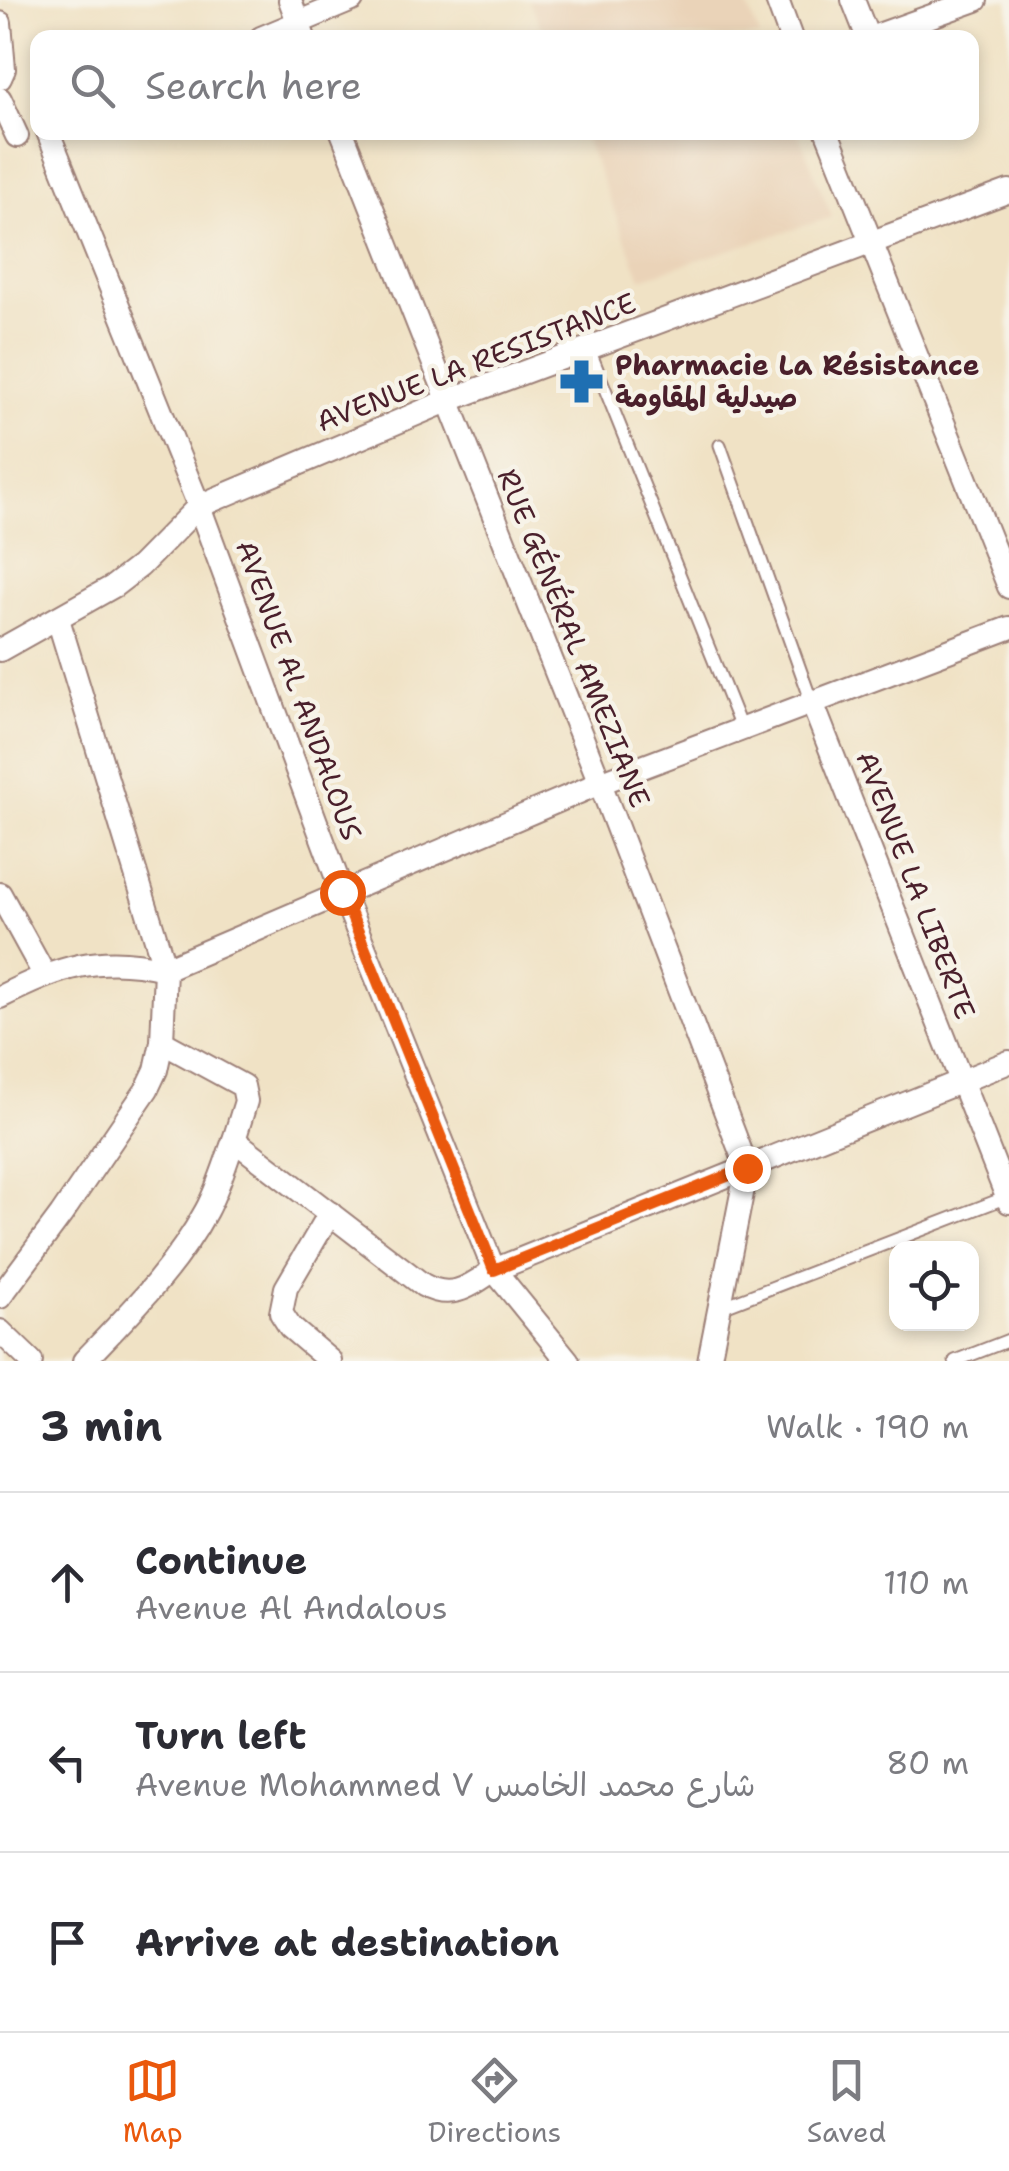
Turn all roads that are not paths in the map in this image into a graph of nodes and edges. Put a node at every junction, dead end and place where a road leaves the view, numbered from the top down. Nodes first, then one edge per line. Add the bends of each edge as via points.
1 (352, 0) edge
2 (777, 0) edge
3 (853, 0) edge
4 (976, 0) edge
5 (298, 20) edge
6 (0, 23) edge
7 (789, 30) edge
8 (866, 30) edge
9 (892, 30) edge
10 (0, 78) edge
11 (0, 99) edge
12 (18, 137) edge
13 (51, 140) edge
14 (345, 140) edge
15 (831, 140) edge
16 (1009, 191) edge
17 (869, 242) junction
18 (589, 350) junction
19 (447, 402) junction
20 (720, 445) dead end
21 (199, 506) junction
22 (1009, 586) edge
23 (58, 619) junction
24 (1009, 628) edge
25 (0, 650) edge
26 (812, 700) junction
27 (741, 728) junction
28 (600, 783) junction
29 (342, 892) junction
30 (0, 894) edge
31 (165, 968) junction
32 (45, 976) junction
33 (0, 997) edge
34 (162, 1042) junction
35 (1009, 1062) edge
36 (960, 1080) junction
37 (234, 1140) junction
38 (747, 1168) junction
39 (1008, 1199) edge
40 (330, 1213) junction
41 (494, 1270) junction
42 (0, 1297) edge
43 (719, 1308) junction
44 (0, 1331) edge
45 (1009, 1340) edge
46 (556, 1356) edge
47 (31, 1361) edge
48 (84, 1361) edge
49 (330, 1361) edge
50 (708, 1361) edge
51 (955, 1361) edge

1 - 5 street
2 - 7 street
3 - 8 street
4 - 9 street
6 - 10 street
11 - 12 street
13 - 21 street, AVENUE AL ANDALOUS
14 - 19 street, RUE GÉNÉRAL AMEZIANE
15 - 17 street
16 - 17 street, AVENUE LA RESISTANCE
17 - 18 street, AVENUE LA RESISTANCE
17 - 22 street
18 - 19 street, AVENUE LA RESISTANCE
18 - 27 lane
19 - 21 street, AVENUE LA RESISTANCE
19 - 28 street, RUE GÉNÉRAL AMEZIANE
20 - 26 lane
21 - 23 street, AVENUE LA RESISTANCE via 140,566
21 - 29 street, AVENUE AL ANDALOUS
23 - 25 street, AVENUE LA RESISTANCE
23 - 31 street
24 - 26 street
26 - 27 street
26 - 36 street, AVENUE LA LIBERTE
27 - 28 street
28 - 29 street
28 - 38 street, RUE GÉNÉRAL AMEZIANE
29 - 31 street
29 - 41 street, AVENUE AL ANDALOUS
30 - 32 street
31 - 32 street via 104,960
31 - 34 street
32 - 33 street
34 - 37 street via 243,1086 246,1101
34 - 42 street via 148,1089
35 - 36 street
36 - 38 street
36 - 39 street, AVENUE LA LIBERTE
37 - 40 street
37 - 48 street via 186,1243
38 - 41 street
38 - 43 street
39 - 43 lane
40 - 41 street via 434,1291 456,1292
40 - 49 street via 286,1288 281,1312
41 - 46 street, AVENUE AL ANDALOUS
43 - 50 street
44 - 47 street
45 - 51 lane

